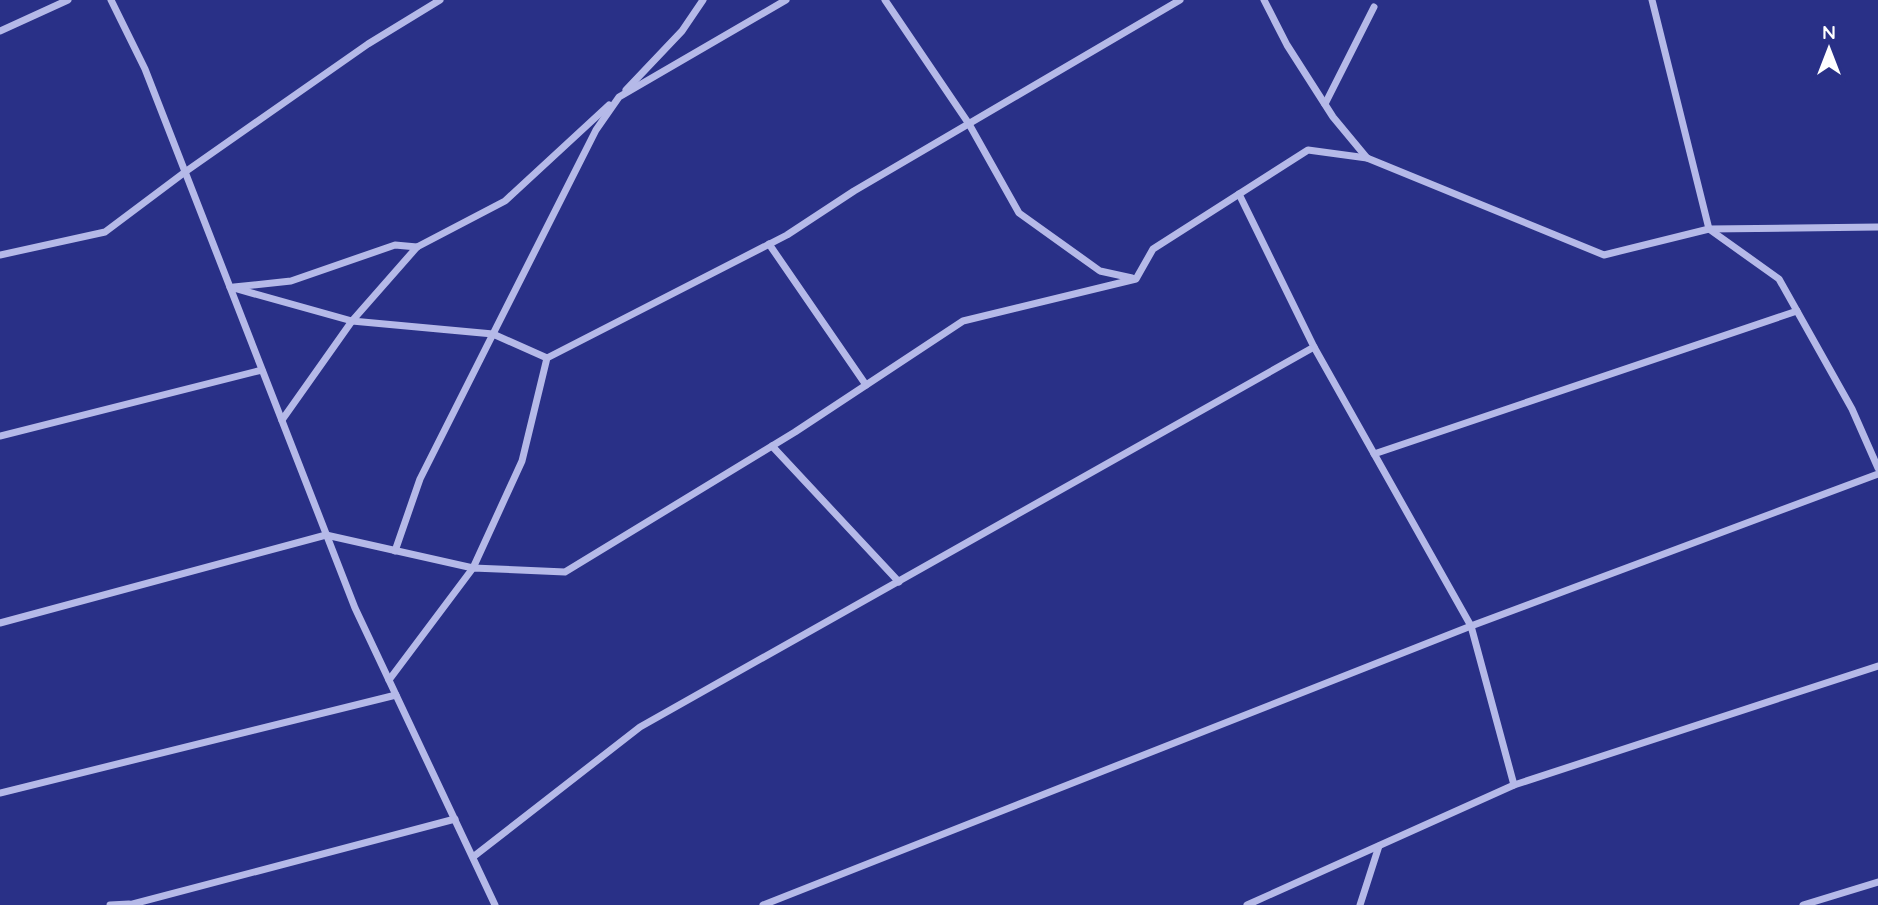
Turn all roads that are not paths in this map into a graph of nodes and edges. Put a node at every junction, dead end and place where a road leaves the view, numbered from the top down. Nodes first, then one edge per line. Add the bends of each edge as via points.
1 (68, 0) edge
2 (111, 0) edge
3 (439, 0) edge
4 (703, 0) edge
5 (786, 0) edge
6 (885, 0) edge
7 (1180, 0) edge
8 (1264, 0) edge
9 (1652, 0) edge
10 (1374, 7) dead end
11 (0, 31) edge
12 (619, 97) junction
13 (1325, 104) junction
14 (969, 124) junction
15 (1367, 158) junction
16 (185, 172) junction
17 (1239, 194) junction
18 (1878, 227) edge
19 (1709, 229) junction
20 (769, 244) junction
21 (417, 247) junction
22 (0, 255) edge
23 (1136, 279) junction
24 (230, 287) junction
25 (1797, 311) junction
26 (352, 321) junction
27 (493, 334) junction
28 (1314, 347) junction
29 (547, 358) junction
30 (262, 370) junction
31 (866, 385) junction
32 (282, 420) junction
33 (0, 436) edge
34 (772, 446) junction
35 (1374, 454) junction
36 (1878, 468) edge
37 (1878, 474) edge
38 (326, 535) junction
39 (395, 551) junction
40 (473, 568) junction
41 (898, 582) junction
42 (0, 623) edge
43 (1471, 626) junction
44 (1878, 666) edge
45 (388, 680) junction
46 (396, 695) junction
47 (1514, 785) junction
48 (0, 793) edge
49 (455, 819) junction
50 (1379, 846) junction
51 (473, 857) junction
52 (1878, 882) edge
53 (129, 904) edge
54 (110, 905) edge
55 (495, 905) edge
56 (763, 905) edge
57 (1247, 905) edge
58 (1360, 905) edge
59 (1803, 905) edge

1 - 11 street
2 - 16 street via 145,69
3 - 16 street
4 - 12 street via 682,31
5 - 12 street
6 - 14 street
7 - 14 street
8 - 13 street
9 - 19 street
10 - 13 street
12 - 21 street via 505,201
12 - 27 street via 596,130
13 - 15 street
14 - 20 street
14 - 23 street via 1018,213 1100,271
15 - 17 street via 1308,150
15 - 19 street via 1604,255
16 - 22 street via 106,232
16 - 24 street
17 - 23 street via 1153,249
17 - 28 street
18 - 19 street
19 - 25 street via 1779,279
20 - 29 street
20 - 31 street
21 - 24 street via 395,245 291,281
21 - 26 street
23 - 31 street via 963,321
24 - 26 street
24 - 30 street
25 - 35 street
25 - 36 street via 1852,408
26 - 27 street
26 - 32 street
27 - 29 street
27 - 39 street via 420,479
28 - 35 street
28 - 41 street
29 - 40 street via 522,461
30 - 32 street
30 - 33 street
31 - 34 street
32 - 38 street
34 - 40 street via 565,572
34 - 41 street
35 - 43 street
37 - 43 street
38 - 39 street
38 - 42 street
38 - 45 street
39 - 40 street
40 - 45 street
41 - 51 street via 640,727
43 - 47 street
43 - 56 street
44 - 47 street
45 - 46 street
46 - 48 street
46 - 49 street
47 - 50 street
49 - 51 street
49 - 53 street
50 - 57 street
50 - 58 street
51 - 55 street
52 - 59 street
53 - 54 street

